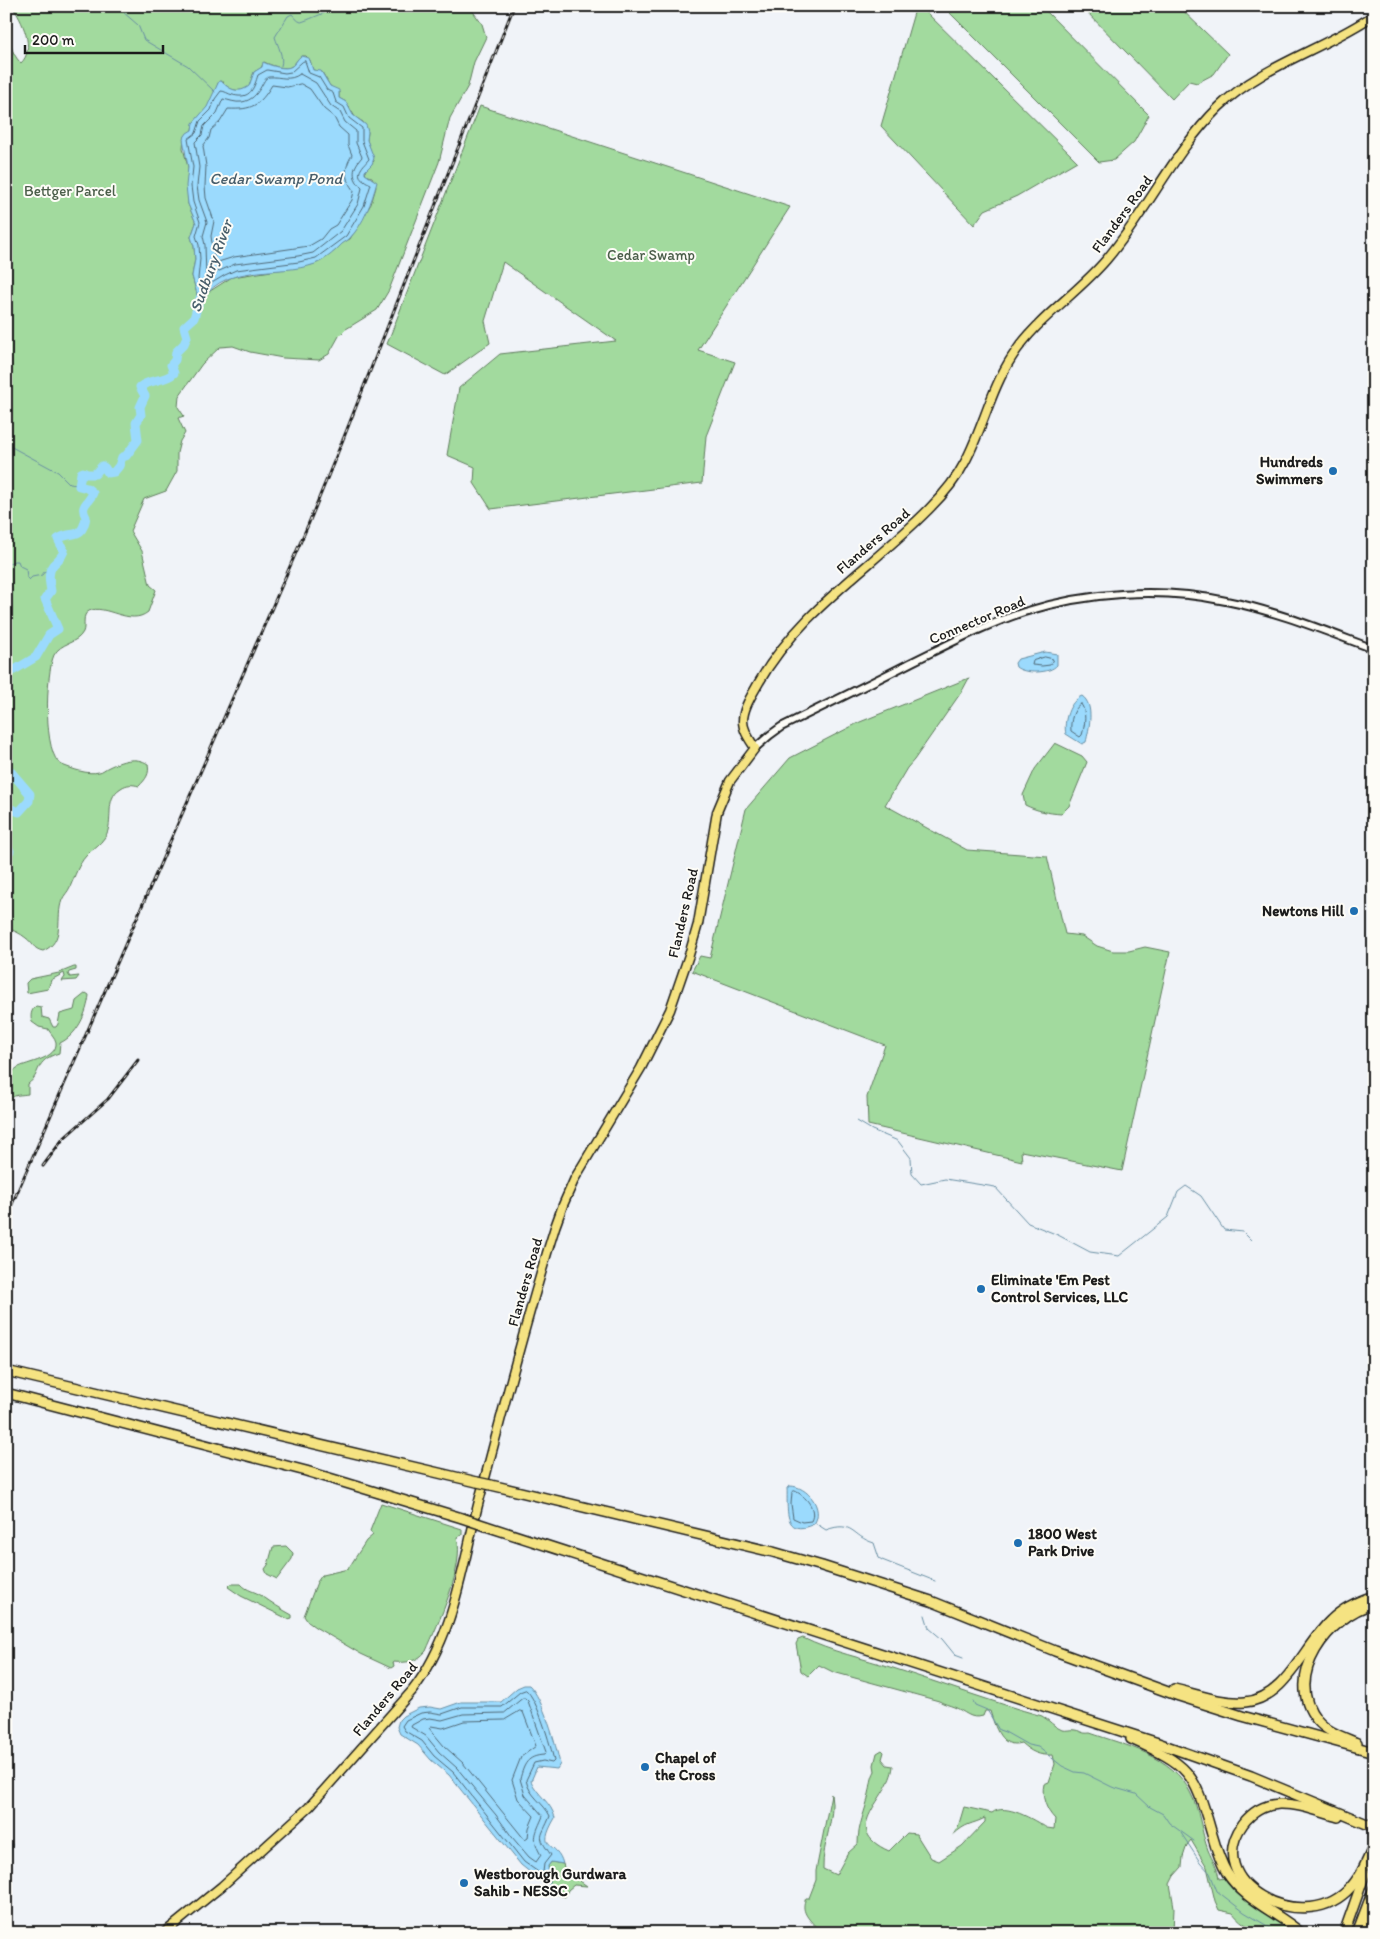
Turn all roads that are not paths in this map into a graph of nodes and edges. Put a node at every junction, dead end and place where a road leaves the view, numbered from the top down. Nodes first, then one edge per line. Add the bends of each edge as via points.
1 (1374, 15) edge
2 (1374, 649) edge
3 (755, 748) junction
4 (6, 1371) edge
5 (6, 1393) edge
6 (1374, 1596) edge
7 (1374, 1604) edge
8 (1130, 1679) junction
9 (1076, 1716) junction
10 (1374, 1750) edge
11 (1371, 1826) edge
12 (1374, 1845) edge
13 (1374, 1850) edge
14 (1374, 1888) edge
15 (1374, 1907) edge
16 (164, 1933) edge
17 (1301, 1933) edge
18 (1344, 1933) edge
19 (1357, 1933) edge
20 (1367, 1933) edge

1 - 3 main road, Flanders Road via 1245,87 1228,99 1203,125 1104,263 1016,350 996,385 965,462 948,488 918,520 811,614 780,649 744,714 744,726
2 - 3 street, Connector Road via 1225,600 1144,593 1088,598 1024,612 967,635 781,727
3 - 16 main road, Flanders Road via 730,781 717,812 698,924 670,1010 641,1068 578,1173 560,1214 503,1410 453,1609 439,1648 412,1691 308,1807 222,1886
4 - 8 highway, bridge via 838,1570 931,1601
5 - 9 highway, bridge via 315,1474 462,1518
6 - 8 highway via 1350,1606 1332,1619 1279,1686 1259,1700 1235,1702
7 - 10 highway via 1350,1614 1324,1637 1311,1662 1306,1689 1310,1709 1322,1724 1332,1732
8 - 10 highway via 1226,1711
9 - 11 highway via 1229,1768
9 - 17 highway via 1151,1748 1185,1769 1200,1793 1219,1856 1228,1874 1249,1897
11 - 12 highway via 1293,1805 1267,1806 1250,1816 1238,1833 1234,1851 1236,1869 1248,1886 1271,1902 1289,1908 1317,1908 1335,1900 1352,1886
13 - 18 highway
14 - 19 highway
15 - 20 highway

